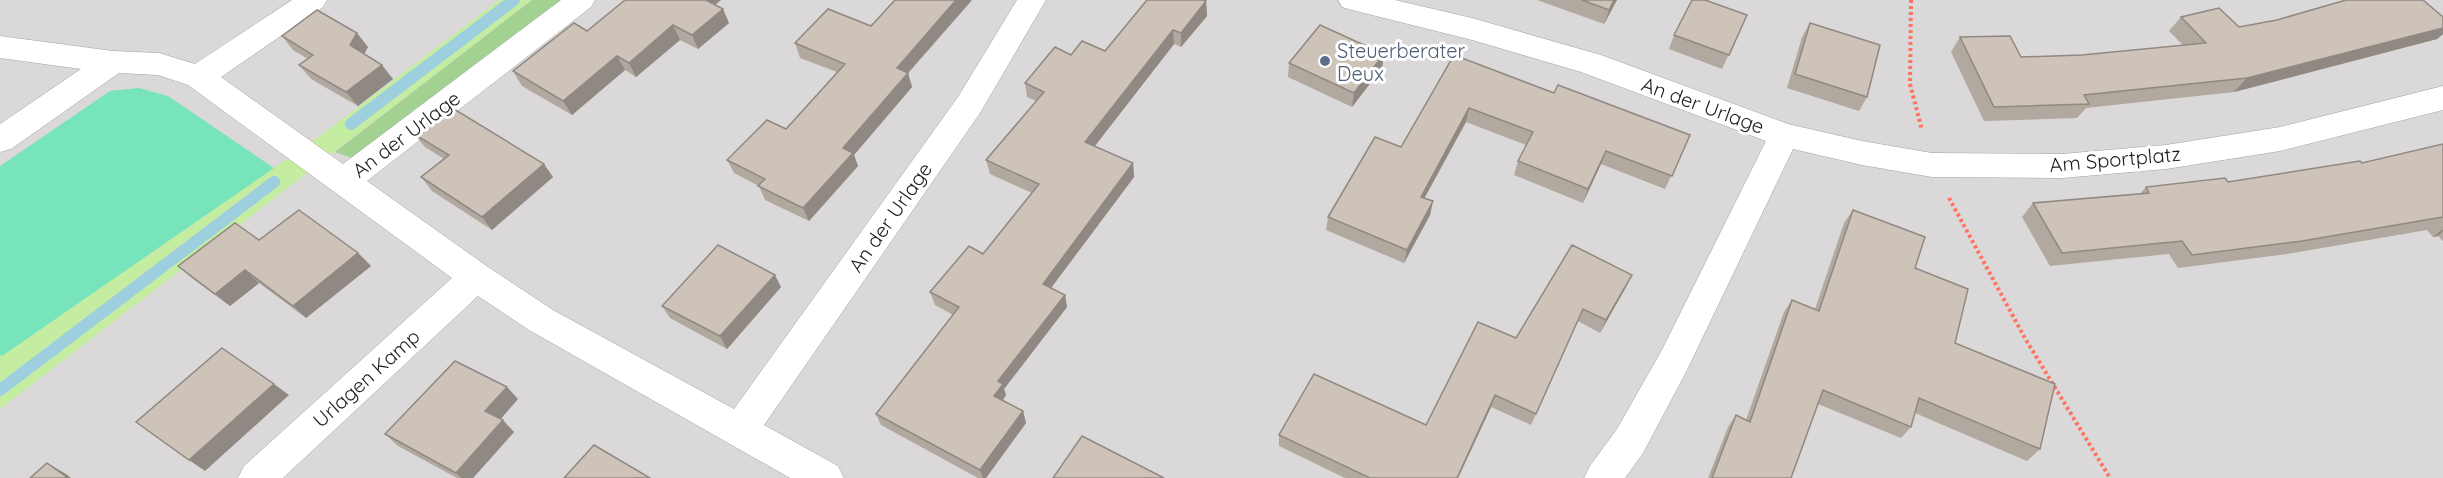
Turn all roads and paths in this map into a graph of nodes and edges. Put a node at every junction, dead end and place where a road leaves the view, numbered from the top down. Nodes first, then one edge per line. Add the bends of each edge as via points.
1 (313, 0) edge
2 (581, 0) edge
3 (1032, 0) edge
4 (1352, 0) edge
5 (1911, 0) edge
6 (0, 47) edge
7 (113, 62) junction
8 (199, 77) junction
9 (2443, 98) edge
10 (1784, 135) junction
11 (0, 140) edge
12 (1932, 165) junction
13 (345, 180) junction
14 (476, 277) junction
15 (740, 429) junction
16 (257, 478) edge
17 (825, 478) edge
18 (1603, 478) edge
19 (2110, 478) edge

1 - 8 street
2 - 13 street, An der Urlage
3 - 15 street, An der Urlage via 969,105
4 - 10 street, An der Urlage via 1590,63
5 - 12 path via 1910,84
6 - 7 street, An der Urlage
7 - 8 street, An der Urlage via 159,64
7 - 11 street
8 - 13 street, An der Urlage
9 - 12 street, Am Sportplatz via 2280,139 2166,157 2062,166
10 - 12 street, Am Sportplatz
10 - 18 street, An der Urlage via 1674,360 1630,441
12 - 19 path via 1982,266
13 - 14 street, An der Urlage
14 - 15 street, An der Urlage via 541,320
14 - 16 street, Urlagen Kamp
15 - 17 street, An der Urlage

